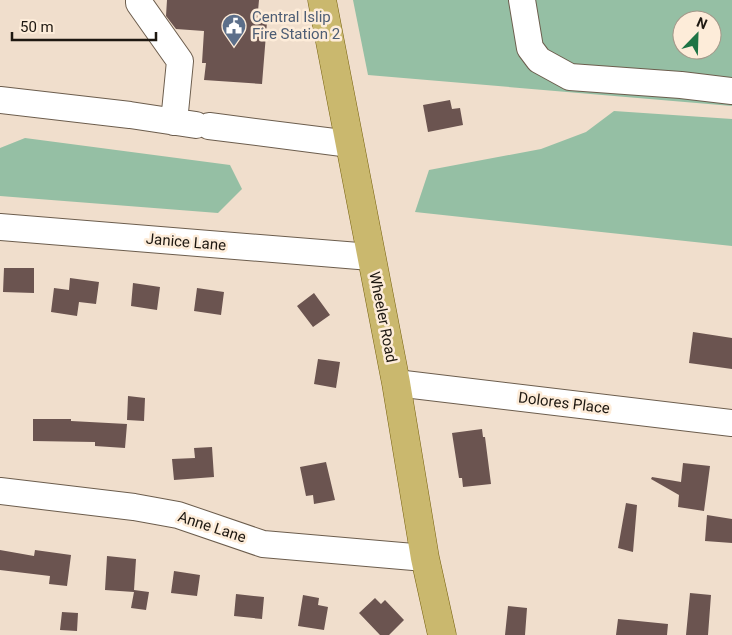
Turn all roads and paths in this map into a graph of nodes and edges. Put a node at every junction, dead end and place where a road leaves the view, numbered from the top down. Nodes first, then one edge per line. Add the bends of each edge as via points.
1 (139, 0) edge
2 (322, 0) edge
3 (522, 0) edge
4 (732, 91) edge
5 (0, 100) edge
6 (193, 124) junction
7 (350, 144) junction
8 (0, 226) edge
9 (371, 257) junction
10 (396, 383) junction
11 (732, 423) edge
12 (0, 491) edge
13 (425, 558) junction
14 (442, 635) edge

1 - 6 street via 180,61
2 - 7 main road, Wheeler Road
3 - 4 street via 530,48 539,60 570,76
5 - 6 street
6 - 7 street
7 - 9 main road, Wheeler Road
8 - 9 street, Janice Lane
9 - 10 main road, Wheeler Road
10 - 11 street, Dolores Place
10 - 13 main road, Wheeler Road
12 - 13 street, Anne Lane via 134,506 178,515 263,544
13 - 14 main road, Wheeler Road

